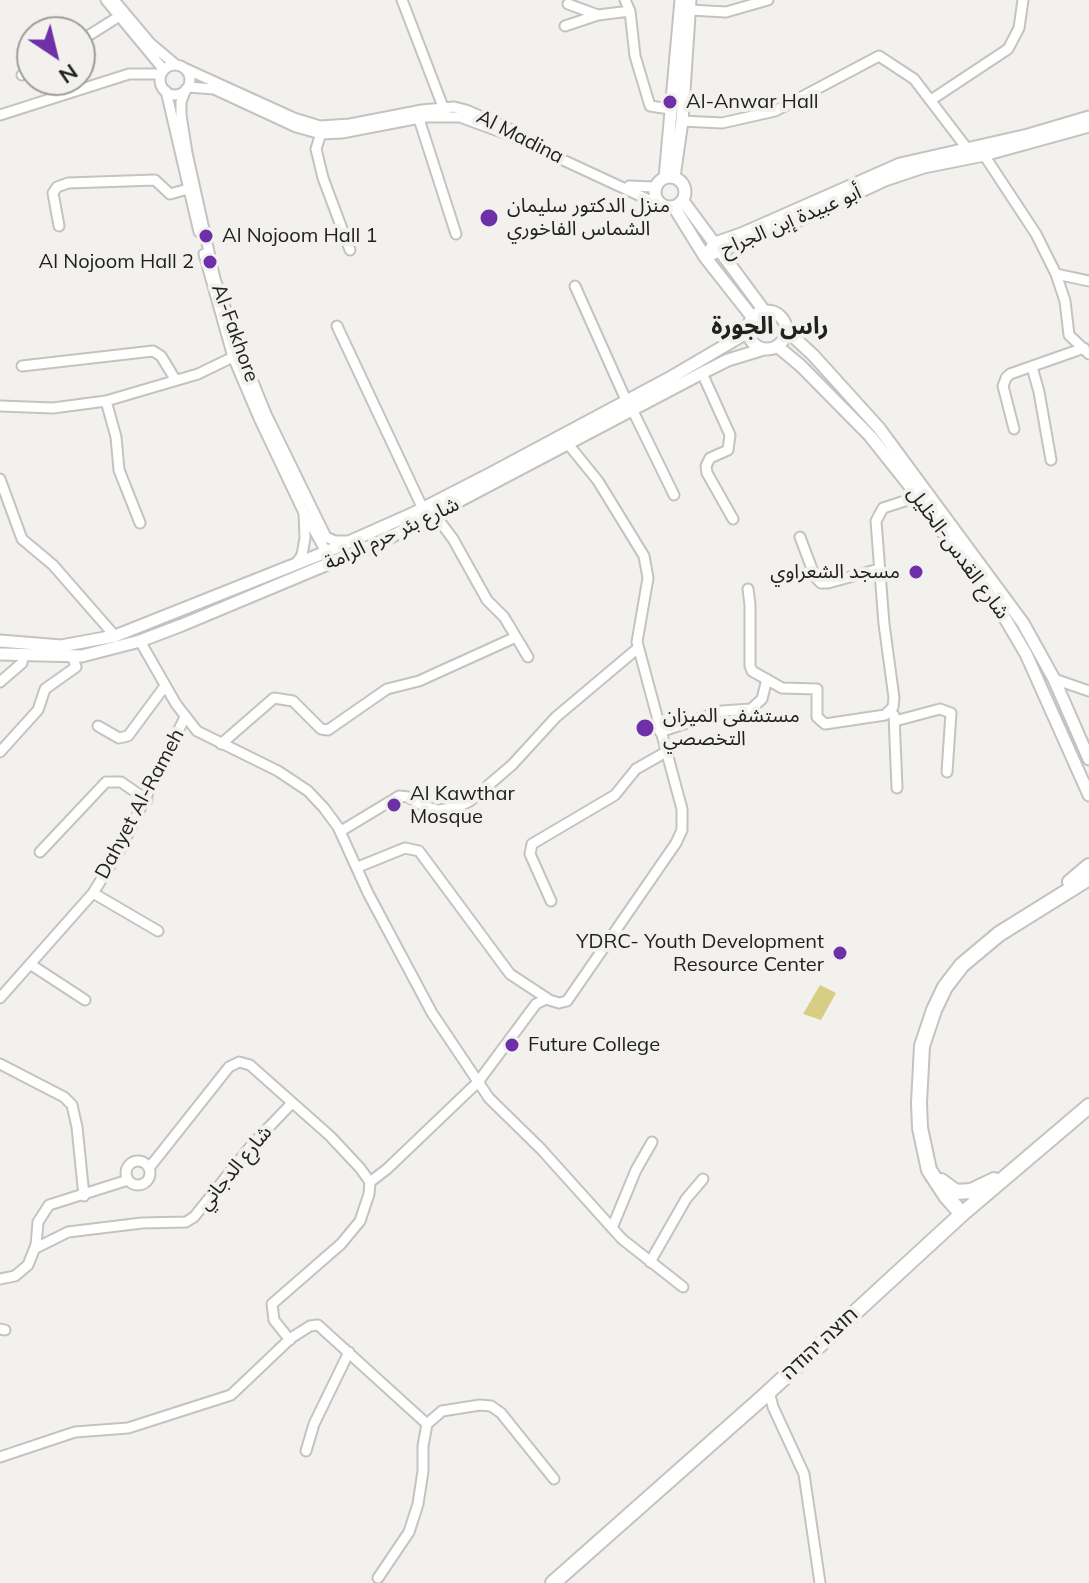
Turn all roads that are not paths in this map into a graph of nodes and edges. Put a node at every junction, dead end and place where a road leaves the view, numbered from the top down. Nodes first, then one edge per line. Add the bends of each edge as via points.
1 (106, 0) edge
2 (114, 0) edge
3 (402, 0) edge
4 (625, 0) edge
5 (681, 0) edge
6 (768, 0) edge
7 (1023, 0) edge
8 (568, 4) dead end
9 (690, 5) edge
10 (630, 11) junction
11 (598, 15) junction
12 (118, 17) junction
13 (565, 26) dead end
14 (96, 31) edge
15 (180, 66) junction
16 (162, 72) junction
17 (187, 88) junction
18 (166, 91) junction
19 (931, 100) junction
20 (670, 109) junction
21 (445, 112) junction
22 (0, 115) edge
23 (1089, 117) edge
24 (419, 119) junction
25 (682, 121) junction
26 (1089, 126) edge
27 (321, 130) junction
28 (975, 153) junction
29 (669, 178) junction
30 (607, 180) junction
31 (655, 187) junction
32 (188, 189) junction
33 (678, 204) junction
34 (660, 205) junction
35 (59, 226) dead end
36 (456, 234) dead end
37 (718, 248) junction
38 (350, 250) dead end
39 (705, 257) junction
40 (1056, 274) junction
41 (1089, 281) edge
42 (575, 286) dead end
43 (765, 312) junction
44 (753, 318) junction
45 (337, 326) dead end
46 (786, 330) junction
47 (748, 332) junction
48 (770, 348) junction
49 (1086, 351) edge
50 (233, 357) junction
51 (22, 366) dead end
52 (1032, 367) junction
53 (702, 373) junction
54 (175, 379) junction
55 (106, 401) junction
56 (629, 404) junction
57 (0, 406) edge
58 (1014, 429) dead end
59 (568, 444) junction
60 (1051, 460) dead end
61 (0, 479) edge
62 (674, 495) dead end
63 (917, 497) junction
64 (423, 509) junction
65 (304, 513) junction
66 (435, 515) junction
67 (733, 519) dead end
68 (140, 523) dead end
69 (800, 537) dead end
70 (330, 540) junction
71 (353, 540) junction
72 (329, 558) junction
73 (295, 565) junction
74 (879, 569) junction
75 (748, 589) dead end
76 (115, 636) junction
77 (516, 637) junction
78 (0, 641) edge
79 (140, 641) junction
80 (638, 648) junction
81 (0, 654) edge
82 (72, 655) junction
83 (23, 656) junction
84 (528, 657) dead end
85 (767, 679) junction
86 (1054, 679) junction
87 (0, 682) edge
88 (165, 686) junction
89 (1089, 691) edge
90 (893, 707) junction
91 (185, 717) junction
92 (895, 721) junction
93 (98, 726) dead end
94 (660, 732) junction
95 (221, 744) junction
96 (0, 752) edge
97 (666, 752) junction
98 (1089, 759) edge
99 (947, 772) dead end
100 (897, 788) dead end
101 (1089, 795) edge
102 (147, 800) junction
103 (341, 831) junction
104 (40, 852) dead end
105 (1089, 866) edge
106 (358, 867) junction
107 (1089, 881) edge
108 (93, 893) junction
109 (1063, 894) junction
110 (551, 901) dead end
111 (158, 931) dead end
112 (30, 964) junction
113 (0, 998) edge
114 (548, 999) junction
115 (85, 1000) dead end
116 (0, 1064) edge
117 (478, 1082) junction
118 (291, 1104) junction
119 (1089, 1106) edge
120 (652, 1142) dead end
121 (1021, 1163) junction
122 (149, 1168) junction
123 (929, 1170) junction
124 (703, 1179) dead end
125 (128, 1180) junction
126 (370, 1182) junction
127 (84, 1196) junction
128 (962, 1214) junction
129 (612, 1228) junction
130 (36, 1248) junction
131 (650, 1262) junction
132 (903, 1267) junction
133 (0, 1279) edge
134 (683, 1287) dead end
135 (290, 1340) junction
136 (349, 1352) junction
137 (769, 1391) junction
138 (427, 1424) junction
139 (306, 1451) dead end
140 (0, 1457) edge
141 (554, 1479) dead end
142 (378, 1578) dead end
143 (553, 1583) edge
144 (820, 1583) edge

1 - 12 street
2 - 15 street, Al Madina via 150,43
3 - 21 street
4 - 10 street
5 - 20 main road
6 - 9 street via 726,12
7 - 19 street via 1019,28 1008,49
8 - 11 street
9 - 25 main road
10 - 11 street
10 - 20 street via 635,56 650,106
11 - 13 street
12 - 14 street
12 - 16 street
15 - 16 street
15 - 17 street via 189,75
15 - 27 street, Al Madina
16 - 18 street
16 - 22 street via 129,74
17 - 18 street, Al Madina via 175,94
17 - 27 street, Al Madina via 214,89 296,127
17 - 70 street, Al-Fakhore via 181,115 215,279 266,414
18 - 32 street, Al-Fakhore
19 - 25 street via 914,79 879,56 775,111 722,123
19 - 28 street
20 - 29 main road
21 - 24 street, Al Madina
21 - 27 street, Al Madina
21 - 30 street, Al Madina via 466,110 483,117
23 - 28 main road, أبو عبيدة إبن الجراح
24 - 27 street, Al Madina via 342,133
24 - 36 street
25 - 29 main road
26 - 28 main road, أبو عبيدة إبن الجراح
27 - 38 street via 316,149 323,178
28 - 37 main road, أبو عبيدة إبن الجراح via 885,180 793,223
28 - 40 street via 1036,234
29 - 31 main road
29 - 33 main road via 684,187
30 - 31 street
30 - 34 street, Al Madina
31 - 34 main road
32 - 35 street via 170,194 156,180 68,183 53,193
32 - 50 street, Al-Fakhore
33 - 34 main road
33 - 37 main road
33 - 39 main road
37 - 39 main road, أبو عبيدة إبن الجراح
37 - 43 main road
39 - 44 main road
40 - 41 street
40 - 49 street via 1067,330
42 - 56 street
43 - 44 main road
43 - 46 main road via 777,314
44 - 47 main road
45 - 64 street
46 - 48 main road via 783,340
46 - 86 main road, شارع القدس-الخليل via 907,464 1023,623
47 - 48 main road via 753,343
47 - 56 main road, شارع بئر حرم الرامة
48 - 53 main road, شارع بئر حرم الرامة
48 - 63 main road, شارع القدس-الخليل via 801,366 844,408
49 - 52 street
50 - 54 street
50 - 65 street, Al-Fakhore
51 - 54 street via 153,351
52 - 58 street via 1010,374 1003,386
52 - 60 street
53 - 56 main road, شارع بئر حرم الرامة
53 - 67 street via 730,435 728,450 710,458 707,473
54 - 55 street
55 - 57 street via 53,408
55 - 68 street via 119,470
56 - 59 main road, شارع بئر حرم الرامة
56 - 62 street
56 - 64 main road, شارع بئر حرم الرامة
59 - 66 main road, شارع بئر حرم الرامة
59 - 80 street via 598,481 644,556 648,578
61 - 76 street via 22,539 53,565
63 - 74 street via 883,508 877,516
63 - 101 main road, شارع القدس-الخليل via 1026,654
64 - 71 main road, شارع بئر حرم الرامة
65 - 72 street
65 - 73 street, Al-Fakhore via 305,538
66 - 72 main road, شارع بئر حرم الرامة
66 - 77 street
69 - 74 street via 821,583
70 - 71 street
70 - 72 street
71 - 72 main road, شارع بئر حرم الرامة
72 - 73 main road, شارع بئر حرم الرامة
72 - 79 main road, شارع بئر حرم الرامة
73 - 76 main road, شارع بئر حرم الرامة
74 - 90 street
75 - 85 street via 750,666
76 - 78 main road, شارع بئر حرم الرامة via 61,646
77 - 84 street
77 - 95 street via 419,681 387,689 328,730 293,701 274,698
79 - 82 main road, شارع بئر حرم الرامة
79 - 88 street
80 - 94 street
80 - 103 street via 556,717 470,801 439,810 399,796
81 - 83 main road, شارع بئر حرم الرامة
82 - 83 main road, شارع بئر حرم الرامة
82 - 96 street via 76,667 44,690 38,710
83 - 87 street
85 - 90 street via 782,688 817,689 817,717 825,724 882,716
85 - 94 street via 762,699 751,709 722,711
86 - 89 street
86 - 98 main road, شارع القدس-الخليل
88 - 91 street
88 - 93 street via 128,736 119,738
90 - 92 street
91 - 95 street
91 - 102 street, Dahyet Al-Rameh
92 - 99 street via 940,709 951,713
92 - 100 street
94 - 97 street
95 - 103 street via 308,791
97 - 110 street via 636,769 615,795 531,845 530,855
97 - 114 street via 682,809 680,837 567,1001
102 - 104 street via 118,780 103,783
102 - 108 street, Dahyet Al-Rameh
103 - 106 street
105 - 109 highway
106 - 114 street via 405,848 419,851 510,974
106 - 117 street via 432,1013
107 - 109 highway
108 - 111 street
108 - 112 street, Dahyet Al-Rameh
109 - 123 highway via 999,934 945,987 922,1046 920,1128
112 - 113 street, Dahyet Al-Rameh
112 - 115 street
114 - 117 street via 535,1005
116 - 127 street via 72,1105
117 - 126 street
117 - 129 street
118 - 122 street via 250,1065 234,1064
118 - 126 street via 330,1136
118 - 130 street, شارع الدجاني via 190,1220 68,1232
119 - 121 highway, חוצה יהודה
120 - 129 street
121 - 123 highway via 971,1191 956,1192
121 - 128 highway, חוצה יהודה
122 - 125 street via 146,1182 135,1185
122 - 125 street via 140,1161 132,1163
123 - 128 highway
123 - 132 highway via 944,1200 946,1220
124 - 131 street
125 - 127 street
126 - 135 street via 354,1229 272,1304 274,1320
127 - 130 street via 46,1209 38,1222
128 - 132 highway, חוצה יהודה
129 - 131 street
130 - 133 street via 24,1269
131 - 134 street
132 - 137 highway, חוצה יהודה
135 - 136 street via 318,1325
135 - 140 street via 231,1395 128,1428 75,1432
136 - 138 street
136 - 139 street
137 - 143 highway, חוצה יהודה
137 - 144 street via 804,1474
138 - 141 street via 442,1411 491,1406
138 - 142 street via 414,1518

